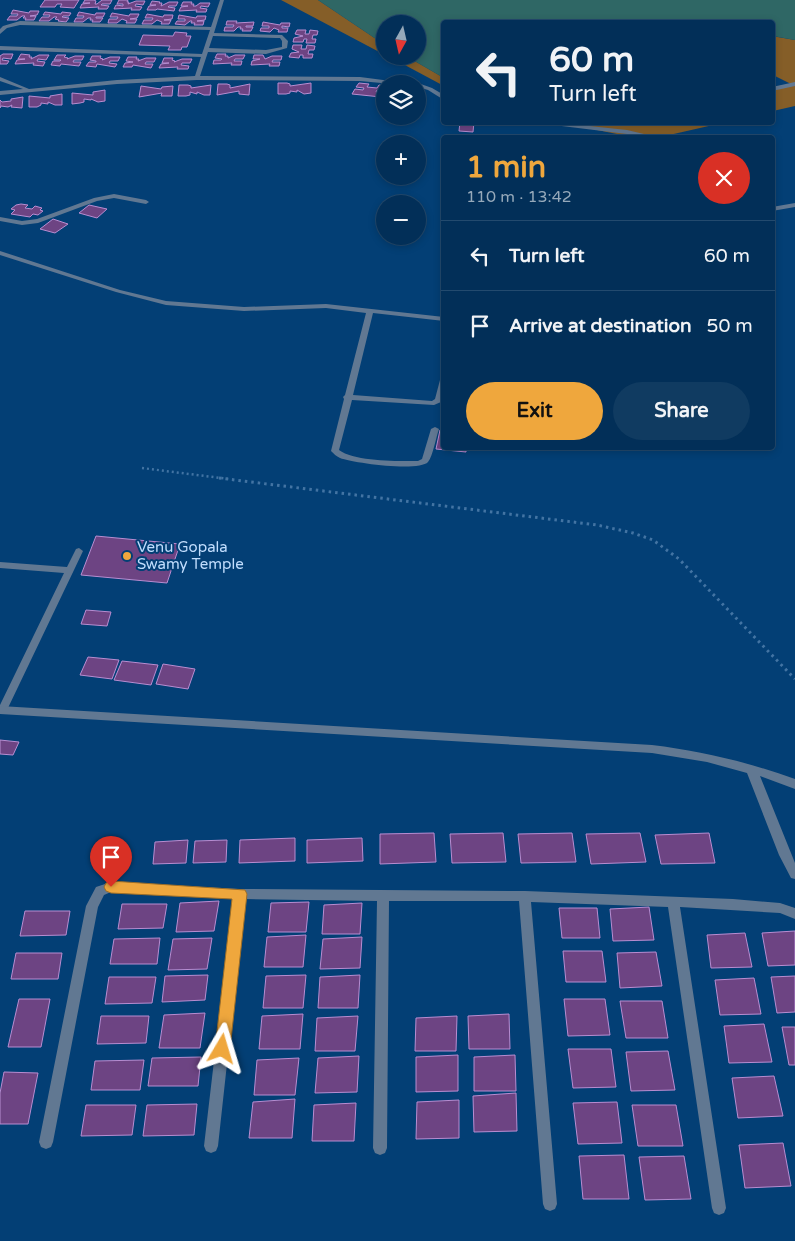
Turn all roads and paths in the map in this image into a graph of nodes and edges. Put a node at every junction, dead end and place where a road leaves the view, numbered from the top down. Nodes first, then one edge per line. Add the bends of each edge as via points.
1 (222, 0) edge
2 (0, 32) edge
3 (212, 32) junction
4 (0, 48) edge
5 (206, 53) junction
6 (197, 78) junction
7 (0, 79) edge
8 (376, 80) edge
9 (795, 84) edge
10 (426, 88) edge
11 (775, 88) edge
12 (32, 90) junction
13 (0, 93) edge
14 (441, 96) edge
15 (556, 125) edge
16 (577, 125) edge
17 (572, 127) junction
18 (642, 135) edge
19 (146, 202) dead end
20 (795, 205) edge
21 (775, 208) edge
22 (0, 219) edge
23 (0, 253) edge
24 (370, 312) junction
25 (441, 319) edge
26 (441, 390) edge
27 (347, 397) junction
28 (434, 429) dead end
29 (142, 468) dead end
30 (79, 550) dead end
31 (0, 565) edge
32 (70, 570) junction
33 (795, 679) edge
34 (1, 710) edge
35 (752, 770) junction
36 (795, 784) edge
37 (795, 874) edge
38 (240, 894) junction
39 (383, 896) junction
40 (525, 896) junction
41 (674, 902) junction
42 (795, 914) edge
43 (46, 1142) dead end
44 (211, 1146) dead end
45 (380, 1148) dead end
46 (550, 1204) dead end
47 (719, 1208) dead end

1 - 3 lane
2 - 3 lane via 5,27 20,23
3 - 5 lane
3 - 5 lane via 276,36 286,41 284,48 273,51
4 - 5 lane
5 - 6 lane
6 - 8 lane
6 - 12 lane
7 - 12 lane
9 - 11 lane
10 - 14 lane
12 - 13 lane
15 - 17 lane
16 - 17 lane
17 - 18 lane
19 - 22 lane via 114,196 96,199 38,221
20 - 21 lane
23 - 24 lane via 166,303 244,309 326,306
24 - 25 lane
24 - 27 lane
26 - 27 lane via 434,403
27 - 28 lane via 335,451 343,457 418,464 426,459
29 - 33 path via 633,533 653,540 680,559
30 - 32 lane
31 - 32 lane
32 - 34 lane
34 - 35 street via 652,749 696,754
35 - 36 street
35 - 37 street
38 - 39 street
38 - 43 street via 111,887 100,891 92,906
38 - 44 street
39 - 40 street
39 - 45 street
40 - 41 street
40 - 46 street
41 - 42 street via 770,907
41 - 47 street

